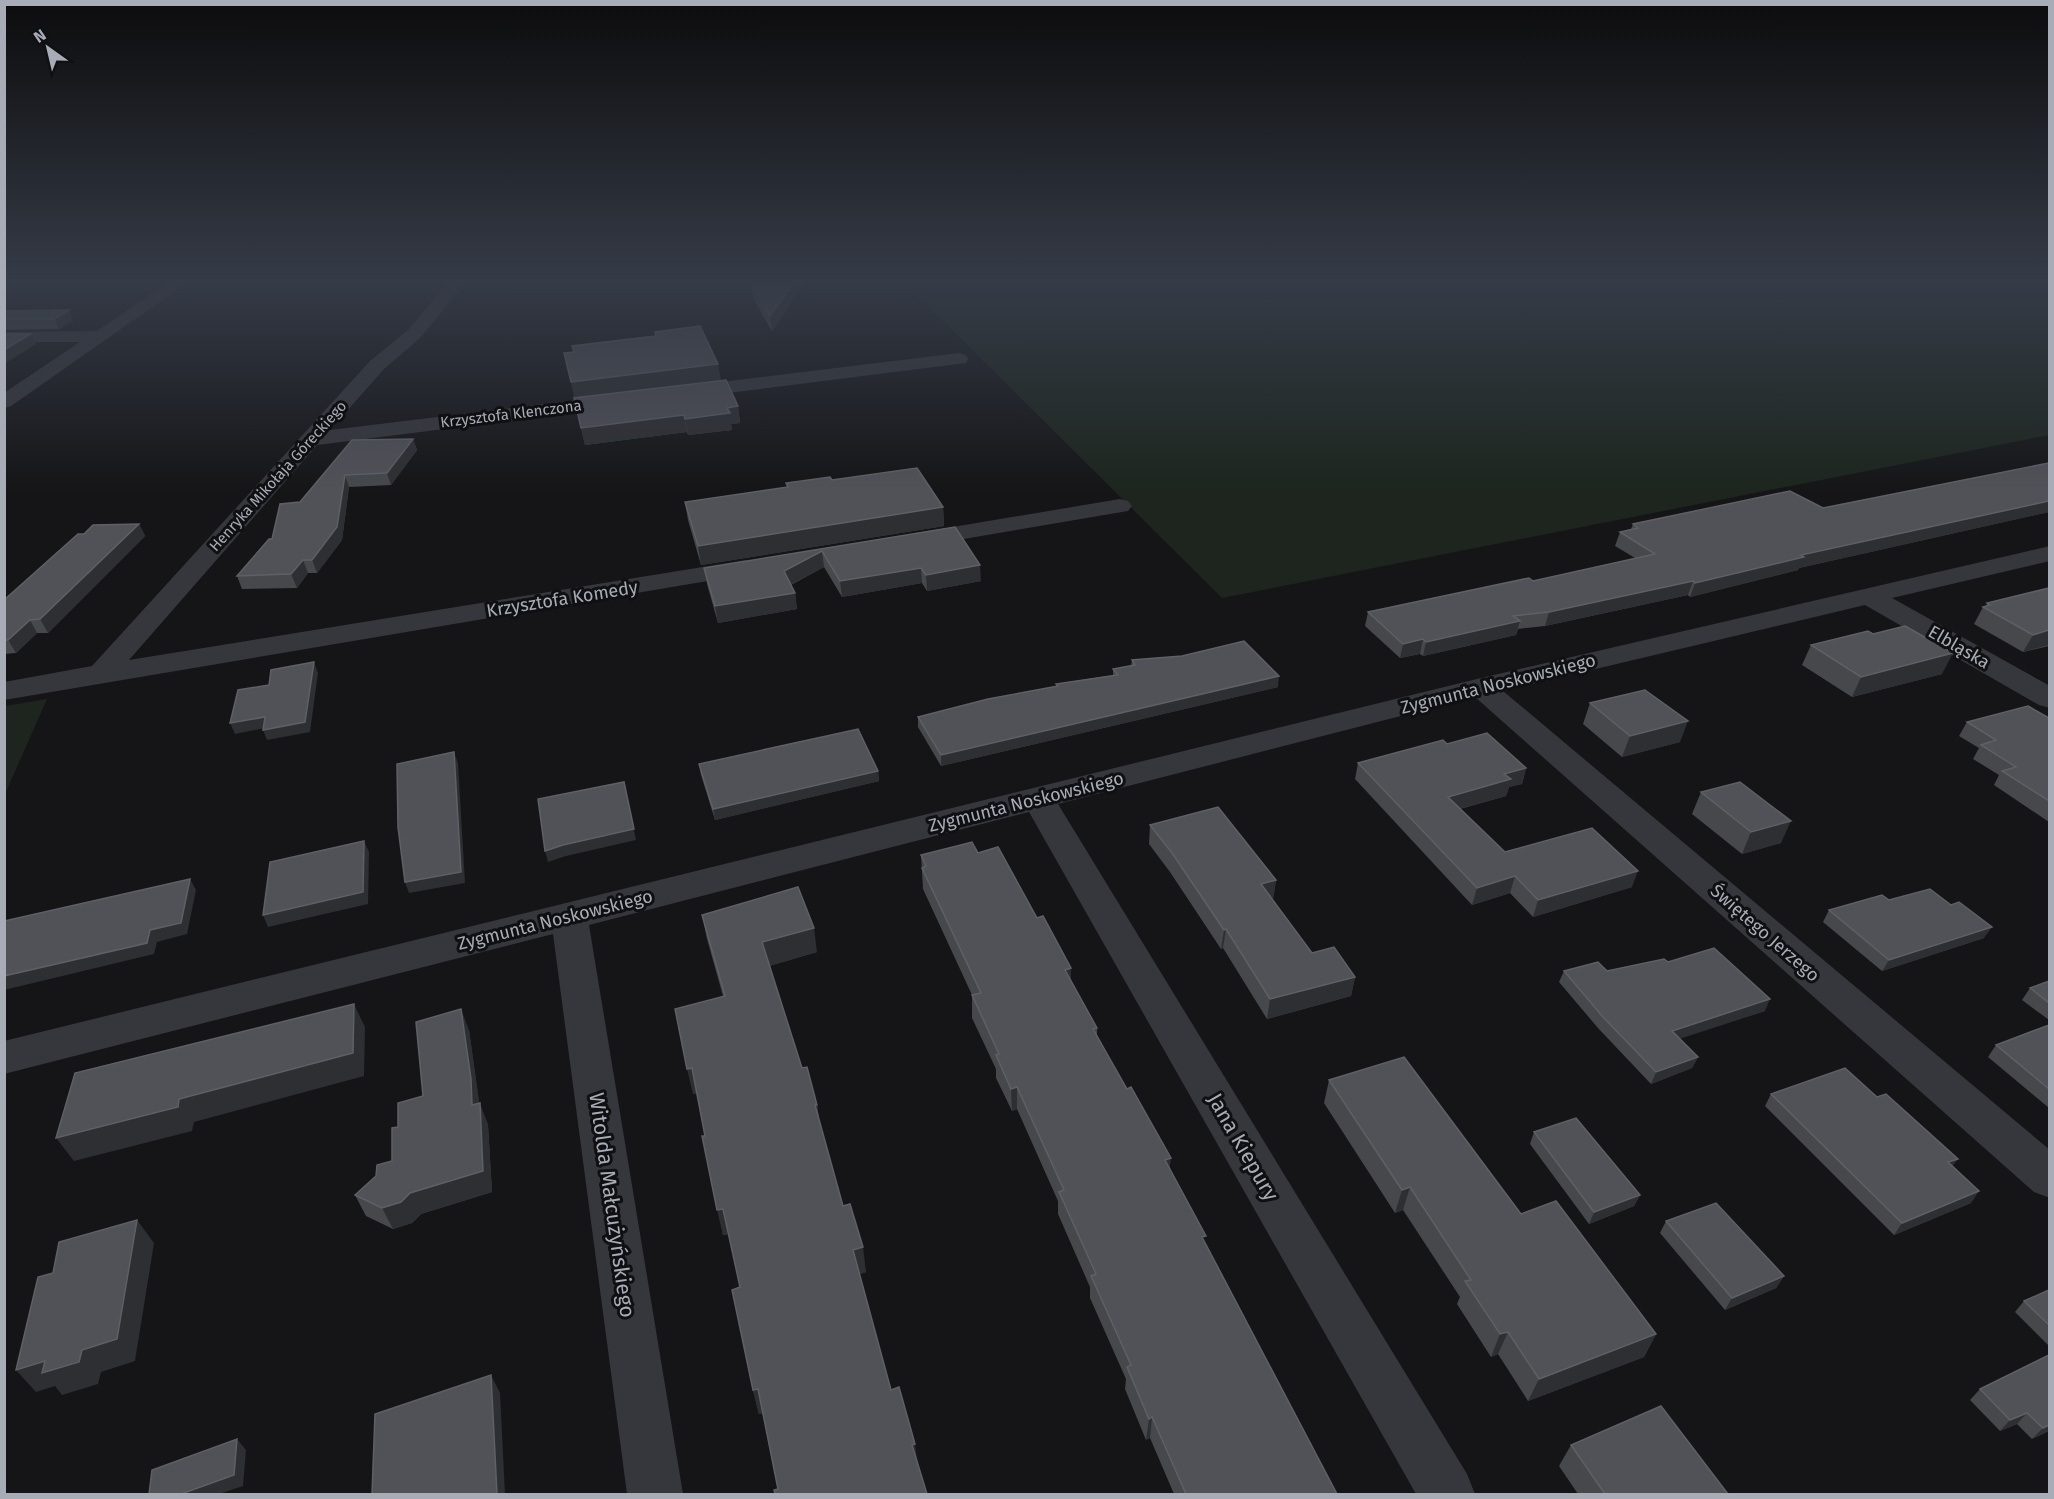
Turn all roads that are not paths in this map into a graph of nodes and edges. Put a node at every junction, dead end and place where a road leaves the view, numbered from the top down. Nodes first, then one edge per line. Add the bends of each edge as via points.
1 (78, 352) edge
2 (393, 352) edge
3 (959, 359) dead end
4 (665, 395) edge
5 (642, 398) edge
6 (4, 402) edge
7 (312, 439) junction
8 (1120, 506) dead end
9 (897, 543) edge
10 (2049, 553) edge
11 (768, 565) edge
12 (1869, 596) junction
13 (102, 673) junction
14 (1481, 687) junction
15 (4, 691) edge
16 (2049, 699) edge
17 (1038, 799) junction
18 (569, 916) junction
19 (4, 1058) edge
20 (2049, 1178) edge
21 (655, 1494) edge
22 (1447, 1494) edge

1 - 6 street
2 - 7 street, Henryka Mikołaja Góreckiego
3 - 4 street
5 - 7 street, Krzysztofa Klenczona
7 - 13 street, Henryka Mikołaja Góreckiego
8 - 9 street
10 - 12 street, Zygmunta Noskowskiego
11 - 13 street, Krzysztofa Komedy
12 - 14 street, Zygmunta Noskowskiego
12 - 16 street, Elbląska
13 - 15 street, Krzysztofa Komedy
14 - 17 street, Zygmunta Noskowskiego
14 - 20 street, Świętego Jerzego
17 - 18 street, Zygmunta Noskowskiego
17 - 22 street, Jana Kiepury
18 - 19 street, Zygmunta Noskowskiego
18 - 21 street, Witolda Małcużyńskiego

